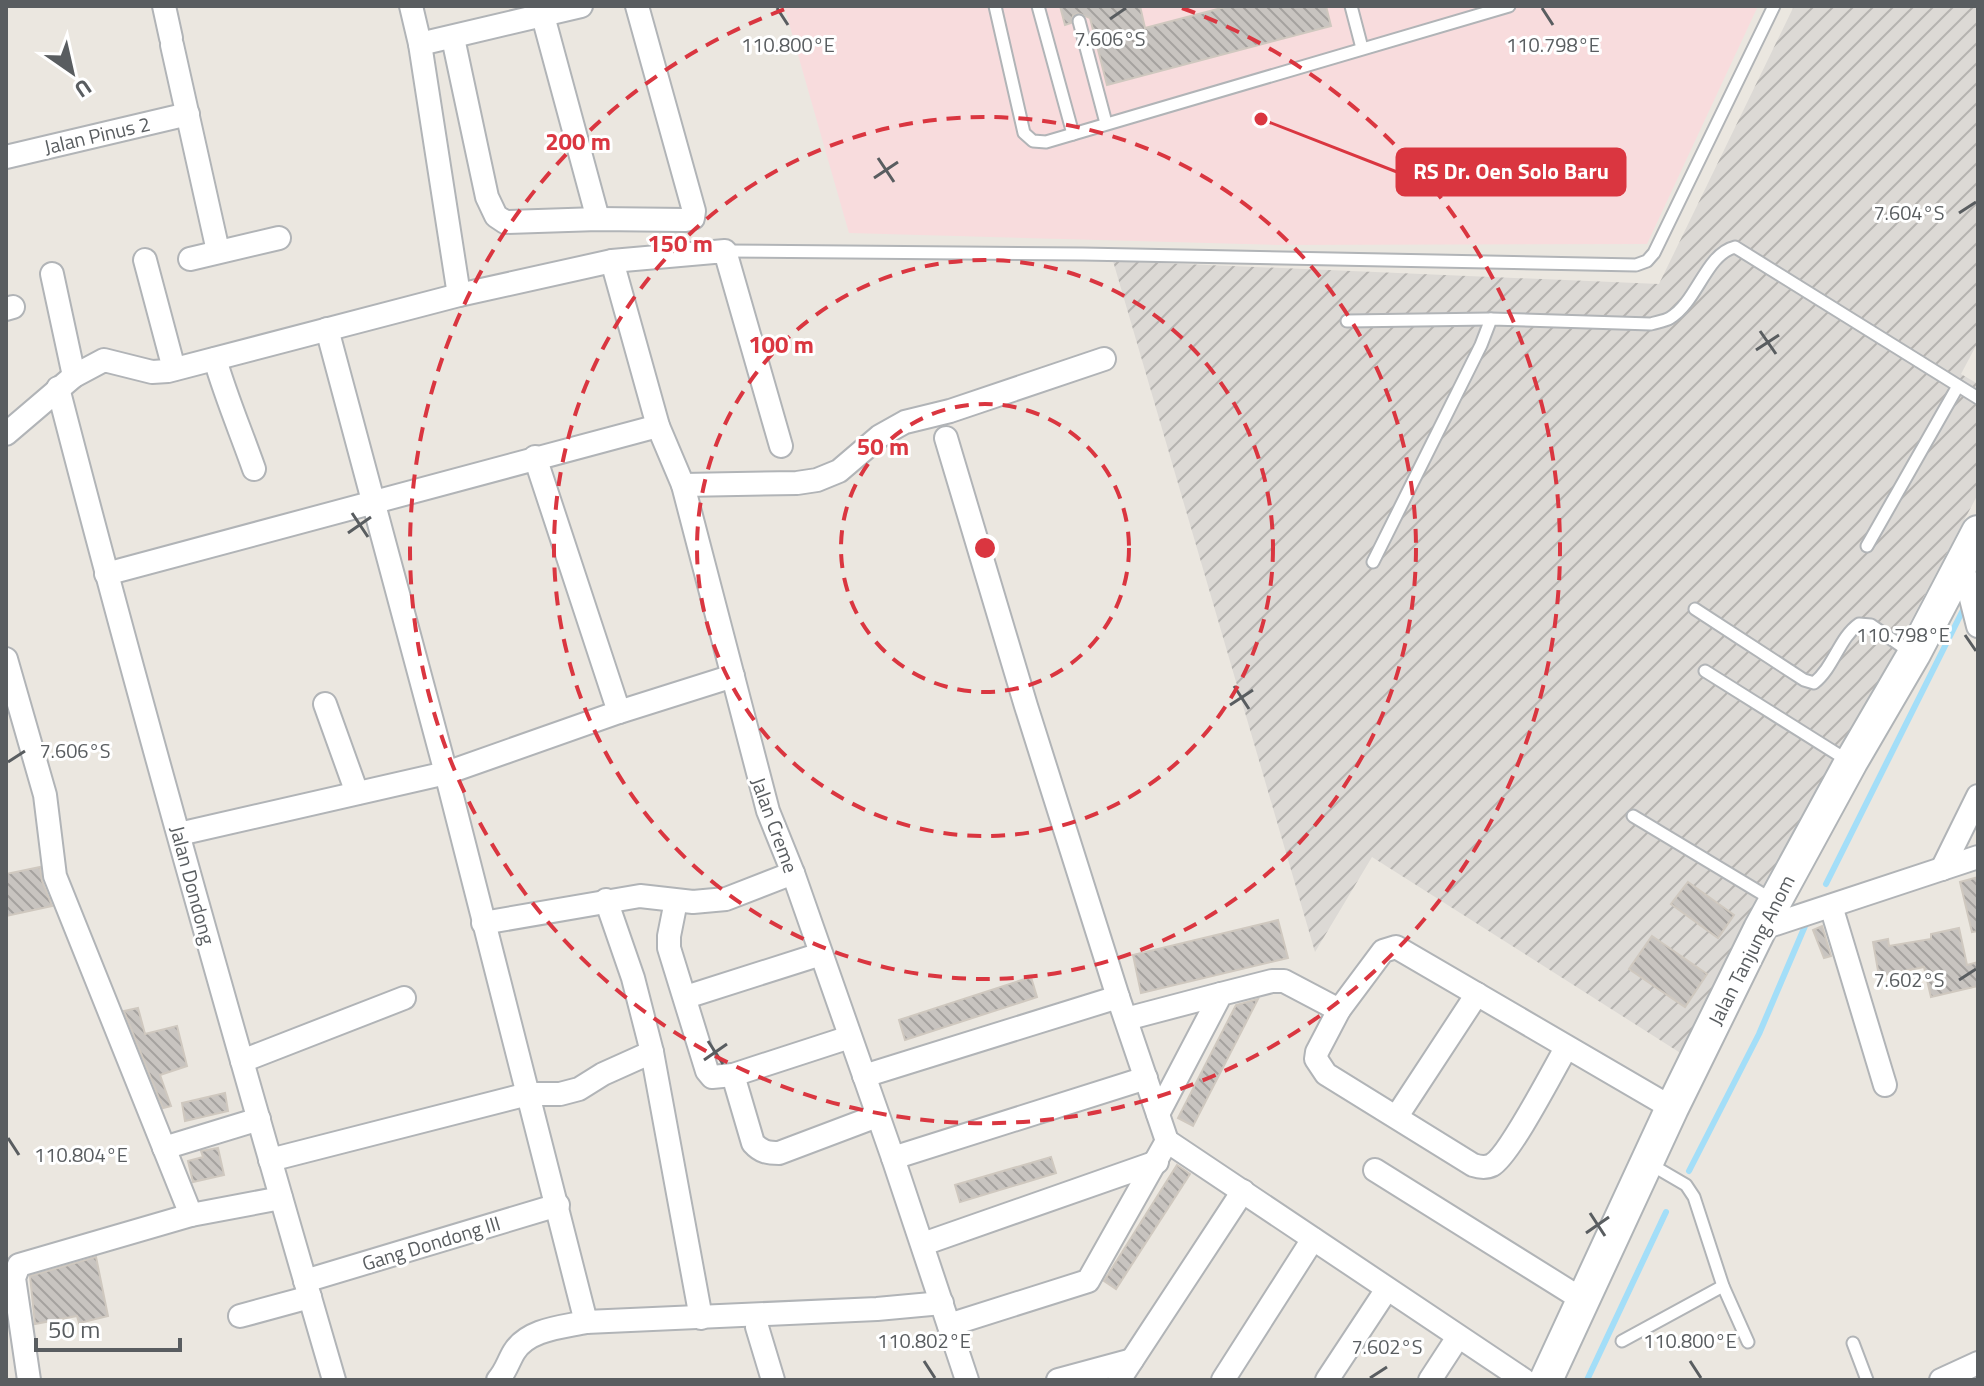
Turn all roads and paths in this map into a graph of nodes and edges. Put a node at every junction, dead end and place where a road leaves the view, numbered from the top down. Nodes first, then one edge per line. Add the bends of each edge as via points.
1 (164, 6) edge
2 (411, 6) edge
3 (581, 6) edge
4 (637, 6) edge
5 (995, 6) edge
6 (1038, 6) edge
7 (1351, 6) edge
8 (1509, 6) edge
9 (1774, 6) edge
10 (543, 16) junction
11 (1079, 21) dead end
12 (453, 38) junction
13 (420, 44) junction
14 (1362, 48) junction
15 (188, 114) junction
16 (1106, 123) junction
17 (1073, 134) junction
18 (6, 157) edge
19 (598, 219) junction
20 (279, 238) dead end
21 (218, 251) junction
22 (725, 251) junction
23 (190, 259) dead end
24 (145, 260) dead end
25 (612, 261) junction
26 (52, 274) dead end
27 (459, 295) junction
28 (1491, 319) junction
29 (1347, 321) dead end
30 (327, 329) junction
31 (215, 359) junction
32 (1104, 359) dead end
33 (174, 369) junction
34 (66, 382) junction
35 (1958, 386) junction
36 (1978, 398) edge
37 (658, 426) junction
38 (6, 434) edge
39 (946, 438) dead end
40 (781, 446) dead end
41 (535, 457) junction
42 (254, 469) dead end
43 (683, 485) junction
44 (372, 502) junction
45 (1978, 532) edge
46 (1867, 546) dead end
47 (1373, 562) dead end
48 (1962, 563) junction
49 (106, 574) junction
50 (1695, 609) dead end
51 (1978, 626) edge
52 (1914, 654) junction
53 (6, 659) edge
54 (1705, 671) dead end
55 (733, 676) junction
56 (325, 704) dead end
57 (619, 712) junction
58 (1851, 762) junction
59 (446, 773) junction
60 (357, 793) junction
61 (1978, 796) edge
62 (1633, 816) dead end
63 (179, 834) junction
64 (1978, 857) edge
65 (1942, 869) junction
66 (793, 873) junction
67 (606, 900) junction
68 (676, 901) junction
69 (1775, 901) junction
70 (1831, 906) junction
71 (483, 923) junction
72 (1760, 929) junction
73 (821, 954) junction
74 (1221, 994) junction
75 (1477, 994) junction
76 (686, 997) junction
77 (1118, 997) junction
78 (404, 998) dead end
79 (1339, 1010) junction
80 (1126, 1019) junction
81 (850, 1037) junction
82 (1566, 1048) junction
83 (652, 1052) junction
84 (242, 1061) junction
85 (733, 1075) junction
86 (864, 1076) junction
87 (1146, 1078) junction
88 (1885, 1085) dead end
89 (528, 1094) junction
90 (1672, 1108) junction
91 (1158, 1114) junction
92 (877, 1116) junction
93 (1397, 1116) junction
94 (259, 1119) junction
95 (1167, 1141) junction
96 (164, 1148) junction
97 (893, 1158) junction
98 (270, 1160) junction
99 (1157, 1162) junction
100 (1648, 1163) junction
101 (1375, 1170) dead end
102 (1243, 1191) junction
103 (281, 1198) junction
104 (558, 1205) junction
105 (191, 1215) junction
106 (1313, 1239) junction
107 (923, 1244) junction
108 (1723, 1286) junction
109 (308, 1289) junction
110 (1387, 1289) junction
111 (1583, 1300) junction
112 (942, 1303) junction
113 (240, 1316) dead end
114 (701, 1318) junction
115 (586, 1322) junction
116 (949, 1325) junction
117 (757, 1327) dead end
118 (1458, 1337) junction
119 (1622, 1341) dead end
120 (1748, 1342) dead end
121 (1853, 1343) dead end
122 (1132, 1360) junction
123 (1978, 1363) edge
124 (1067, 1379) edge
125 (29, 1380) edge
126 (334, 1380) edge
127 (498, 1380) edge
128 (773, 1380) edge
129 (967, 1380) edge
130 (1119, 1380) edge
131 (1223, 1380) edge
132 (1327, 1380) edge
133 (1430, 1380) edge
134 (1524, 1380) edge
135 (1546, 1380) edge
136 (1867, 1380) edge
137 (1941, 1380) edge

1 - 15 street
2 - 13 street
3 - 10 street
4 - 19 street via 694,215 686,220
5 - 17 lane via 1024,133 1046,142
6 - 17 lane
7 - 14 lane
8 - 14 lane
9 - 22 lane via 1654,253 1636,265
10 - 12 street
10 - 19 street
11 - 16 lane
12 - 13 street
12 - 19 street via 487,197 496,216 505,222
13 - 27 street
14 - 16 lane
15 - 18 street, Jalan Pinus 2
15 - 21 street
16 - 17 lane
20 - 21 street
21 - 23 street
22 - 25 street
22 - 40 street
24 - 33 street
25 - 27 street
25 - 37 street, Jalan Creme
26 - 34 street, Jalan Dondong
27 - 30 street
28 - 29 lane
28 - 35 lane via 1651,324 1670,318 1719,255 1735,247
28 - 47 lane
30 - 31 street
30 - 44 street
31 - 33 street
31 - 42 street
32 - 43 street via 905,422 839,471 817,480
33 - 34 street via 152,372 104,360
34 - 38 street
34 - 49 street, Jalan Dondong
35 - 36 lane
35 - 46 lane
37 - 41 street
37 - 43 street, Jalan Creme
39 - 77 street
41 - 44 street
41 - 57 street
43 - 55 street, Jalan Creme
44 - 49 street
44 - 59 street
45 - 48 main road, Jalan Tanjung Anom
48 - 51 street
48 - 52 main road, Jalan Tanjung Anom
49 - 63 street, Jalan Dondong
50 - 52 lane via 1814,683 1859,624 1871,625
52 - 58 main road, Jalan Tanjung Anom
53 - 96 street via 45,795 55,876
54 - 58 lane
55 - 57 street
55 - 66 street, Jalan Creme via 768,811
56 - 60 street
57 - 59 street
58 - 69 main road, Jalan Tanjung Anom
59 - 60 street
59 - 71 street
60 - 63 street
61 - 65 street
62 - 69 lane
63 - 84 street, Jalan Dondong
64 - 65 street
65 - 70 street
66 - 68 street via 726,899
66 - 73 street, Jalan Creme
67 - 68 street via 640,896
67 - 71 street
67 - 83 street
68 - 76 street via 669,948
69 - 72 main road, Jalan Tanjung Anom
70 - 72 street
70 - 88 street
71 - 89 street
72 - 90 main road, Jalan Tanjung Anom
73 - 76 street
73 - 81 street, Jalan Creme
74 - 79 street via 1284,981
74 - 80 street
74 - 91 street
75 - 79 street via 1402,950 1389,948
75 - 82 street
75 - 93 street
76 - 85 street via 709,1074
77 - 80 street
77 - 86 street
78 - 84 street
79 - 93 street via 1317,1052 1319,1067
80 - 87 street
81 - 85 street
81 - 86 street, Jalan Creme
82 - 90 street
82 - 93 street via 1500,1159 1490,1166 1473,1165
83 - 89 street via 579,1089
83 - 114 street
84 - 94 street, Jalan Dondong
85 - 92 street via 753,1143 768,1153
86 - 92 street, Jalan Creme
87 - 91 street
87 - 97 street
89 - 98 street
89 - 104 street
90 - 100 main road, Jalan Tanjung Anom
91 - 95 street
92 - 97 street, Jalan Creme
94 - 96 street
94 - 98 street, Jalan Dondong
95 - 99 street
95 - 102 street
96 - 105 street
97 - 107 street, Jalan Creme
98 - 103 street, Jalan Dondong
99 - 107 street
99 - 116 street via 1088,1281
100 - 108 lane via 1686,1185 1694,1197
100 - 111 main road, Jalan Tanjung Anom
101 - 111 street
102 - 106 street
102 - 122 street
103 - 105 street
103 - 109 street, Jalan Dondong
104 - 109 street, Gang Dondong III
104 - 115 street
105 - 125 street via 19,1265 14,1278
106 - 110 street
106 - 131 street
107 - 112 street, Jalan Creme
108 - 119 lane
108 - 120 lane
109 - 113 street, Gang Dondong III
109 - 126 street, Jalan Dondong
110 - 118 street
110 - 132 street
111 - 135 main road, Jalan Tanjung Anom
112 - 114 street
112 - 116 street, Jalan Creme
114 - 115 street
115 - 127 street via 525,1340
116 - 129 street, Jalan Creme
117 - 128 street
118 - 133 street
118 - 134 street
121 - 136 lane
122 - 124 street
122 - 130 street
123 - 137 street

